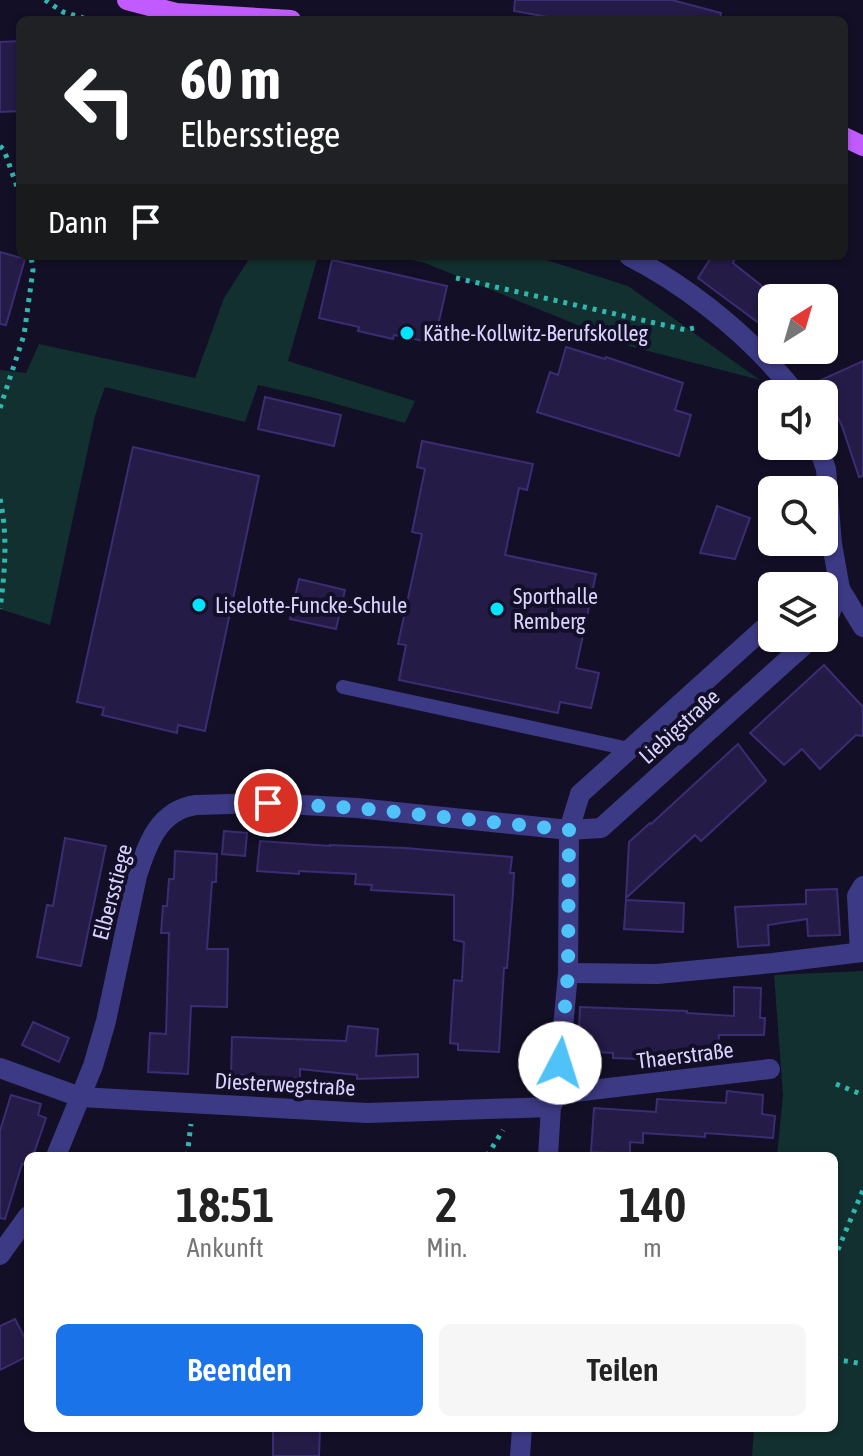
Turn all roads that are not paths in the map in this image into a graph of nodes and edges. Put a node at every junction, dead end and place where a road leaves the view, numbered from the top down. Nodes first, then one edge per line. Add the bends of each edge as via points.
1 (127, 0) edge
2 (173, 16) edge
3 (636, 260) edge
4 (784, 380) edge
5 (823, 460) edge
6 (832, 572) edge
7 (838, 596) edge
8 (863, 627) edge
9 (758, 634) edge
10 (796, 652) edge
11 (343, 687) dead end
12 (629, 749) junction
13 (569, 830) junction
14 (863, 886) edge
15 (862, 952) edge
16 (568, 973) junction
17 (0, 1068) edge
18 (770, 1069) dead end
19 (80, 1097) junction
20 (554, 1100) junction
21 (58, 1152) edge
22 (548, 1152) edge
23 (24, 1222) edge
24 (0, 1255) edge
25 (522, 1432) edge
26 (520, 1456) edge

1 - 2 main road
3 - 4 street via 725,320
5 - 6 street
7 - 8 street
9 - 12 street, Liebigstraße
10 - 13 street, Liebigstraße via 601,828
11 - 12 lane
12 - 13 street, Liebigstraße via 580,794
13 - 16 street, Liebigstraße
13 - 19 street, Elbersstiege via 268,803 178,809 144,853 106,1021
14 - 15 street via 857,896
15 - 16 street via 657,974
16 - 20 street, Liebigstraße
17 - 19 street, Diesterwegstraße
18 - 20 street, Thaerstraße
19 - 20 street, Diesterwegstraße via 367,1113
19 - 21 street
20 - 22 street, Liebigstraße
23 - 24 street
25 - 26 street

